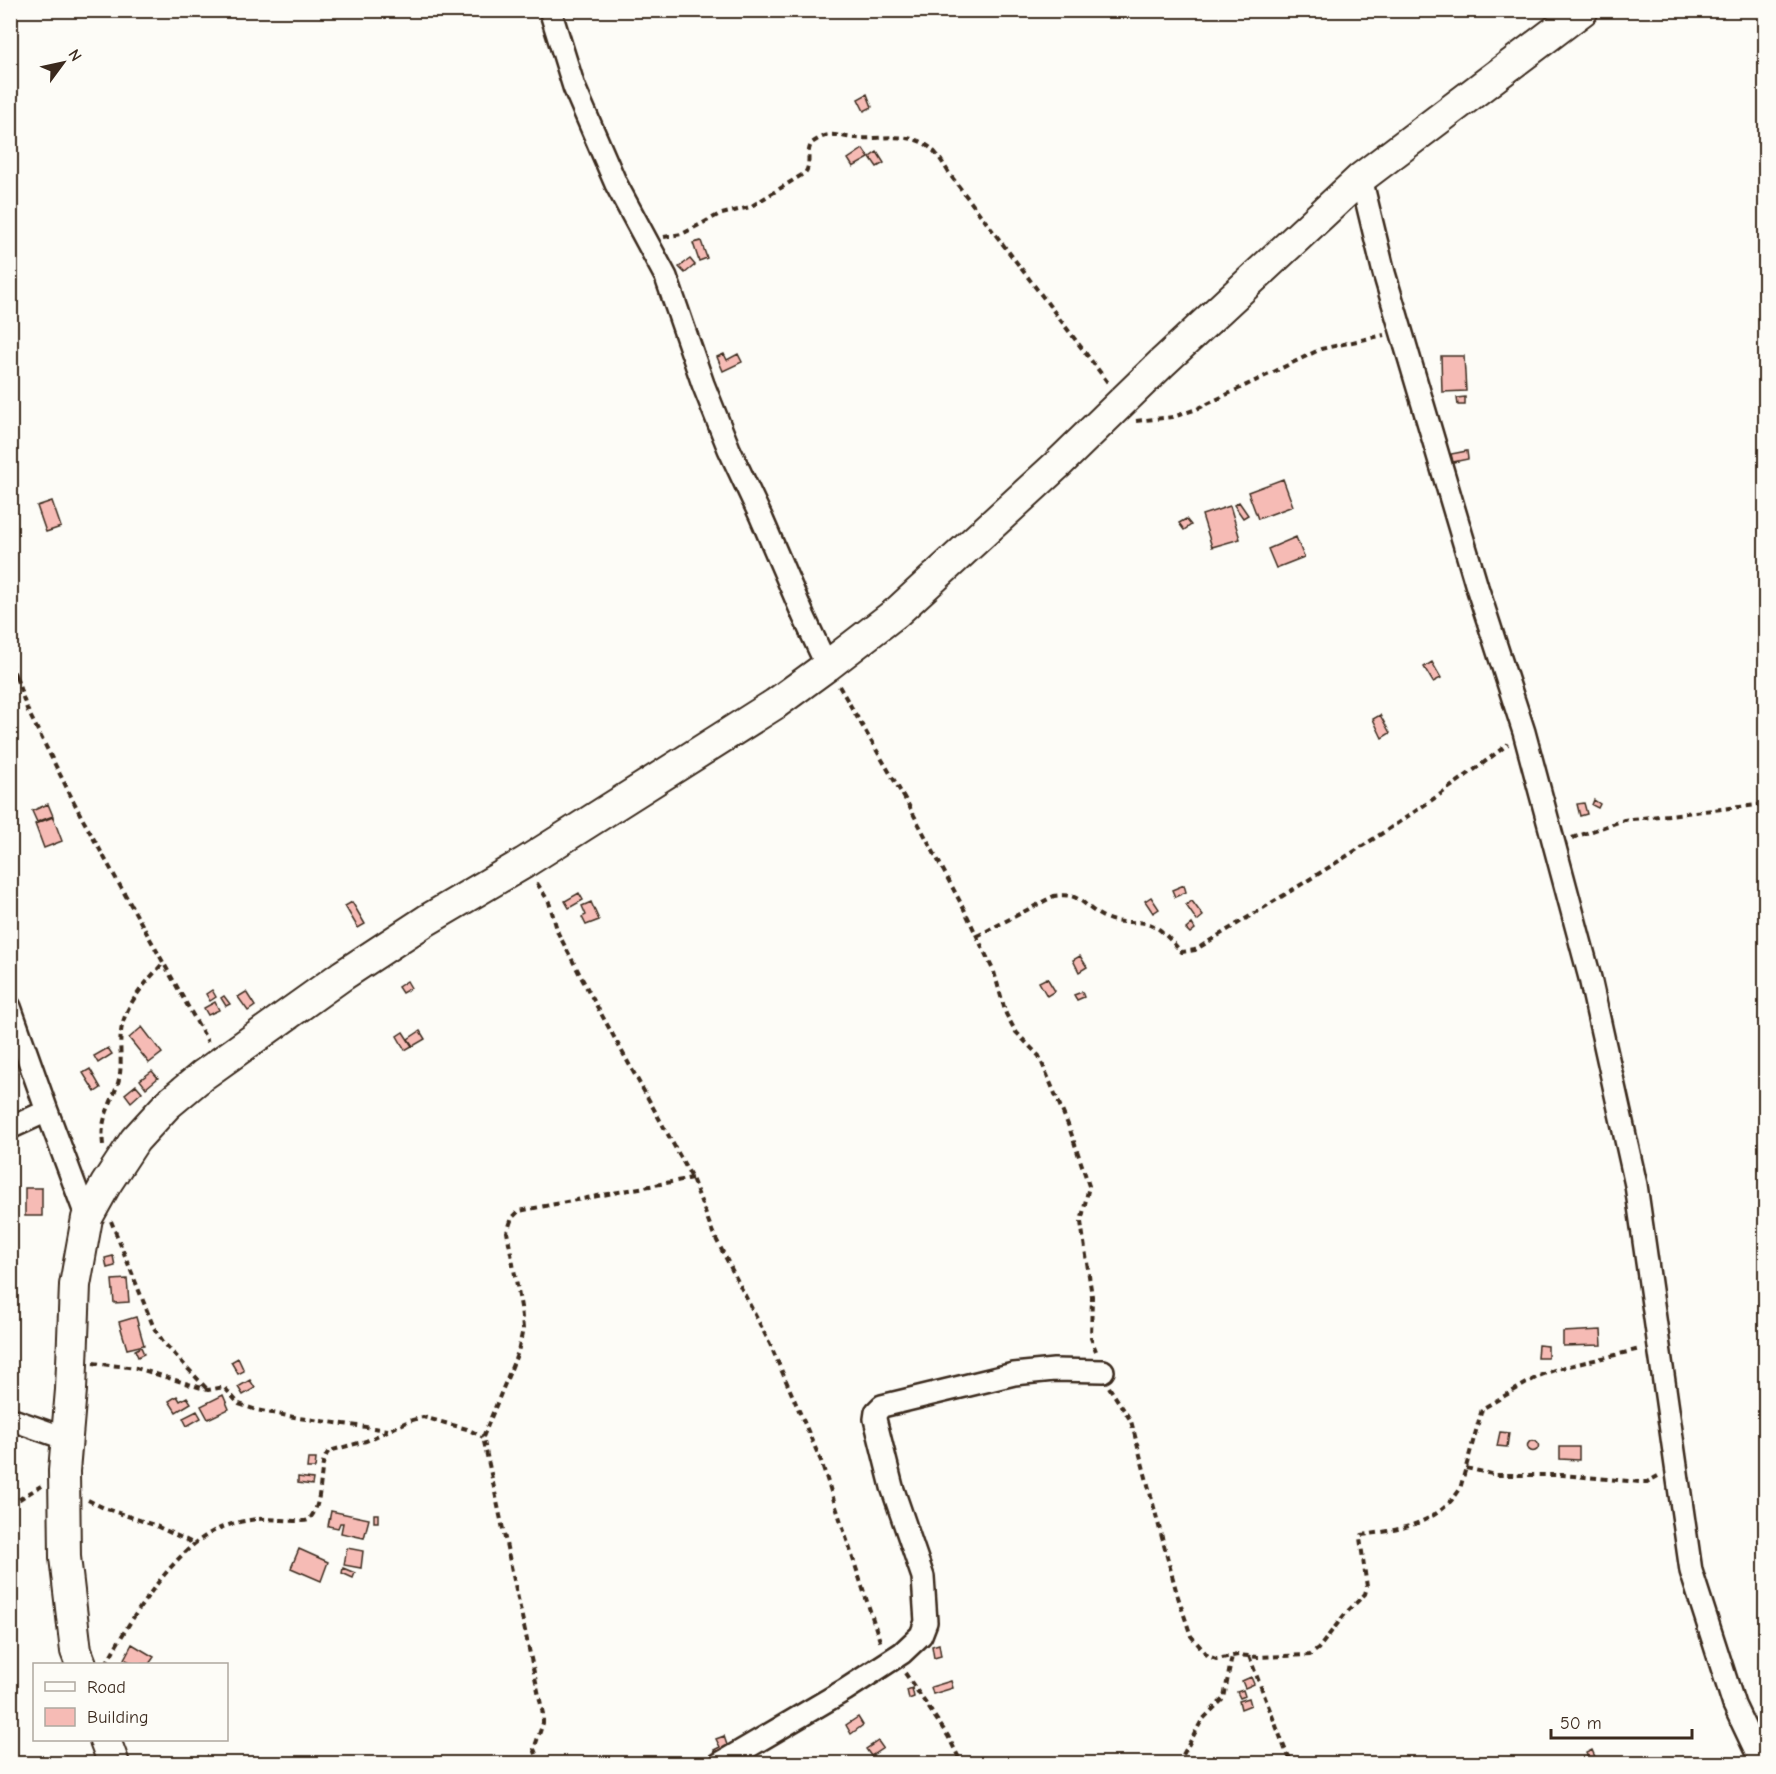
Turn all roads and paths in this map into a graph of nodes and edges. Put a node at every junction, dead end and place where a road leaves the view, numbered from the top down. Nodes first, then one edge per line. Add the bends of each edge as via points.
1 (550, 10) edge
2 (1583, 10) edge
3 (1361, 178) junction
4 (643, 235) junction
5 (1401, 331) junction
6 (1125, 412) junction
7 (10, 662) edge
8 (827, 666) junction
9 (16, 677) junction
10 (10, 684) edge
11 (1524, 732) junction
12 (1766, 804) edge
13 (1554, 840) junction
14 (524, 864) junction
15 (977, 936) junction
16 (164, 962) junction
17 (10, 1007) edge
18 (220, 1063) junction
19 (46, 1111) junction
20 (10, 1128) edge
21 (103, 1149) dead end
22 (692, 1178) junction
23 (94, 1207) junction
24 (1658, 1345) junction
25 (72, 1361) junction
26 (1103, 1371) junction
27 (207, 1390) junction
28 (10, 1419) edge
29 (388, 1430) junction
30 (483, 1437) junction
31 (67, 1439) junction
32 (1675, 1463) junction
33 (1466, 1468) junction
34 (64, 1478) junction
35 (10, 1505) edge
36 (195, 1544) junction
37 (1232, 1656) junction
38 (1250, 1656) junction
39 (891, 1660) junction
40 (80, 1663) edge
41 (107, 1663) edge
42 (105, 1741) edge
43 (114, 1764) edge
44 (540, 1764) edge
45 (720, 1764) edge
46 (962, 1764) edge
47 (1178, 1764) edge
48 (1293, 1764) edge
49 (1762, 1764) edge

1 - 4 street via 574,87
2 - 3 street
3 - 5 street
3 - 6 street
4 - 6 path via 669,238 717,215 750,207 805,173 812,144 829,135 916,140 935,152
4 - 8 street via 666,277 729,449
5 - 6 path via 1321,348 1173,417
5 - 11 street via 1473,576
6 - 8 street via 1057,465 905,604
7 - 9 path
8 - 14 street via 775,704
8 - 15 path via 908,804
9 - 10 path
9 - 16 path via 27,710 82,818
11 - 13 street
11 - 15 path via 1410,815 1195,950 1182,952 1150,924 1109,920 1066,894 1054,896
12 - 13 path via 1624,820 1579,837
13 - 24 street via 1590,978 1636,1185
14 - 18 street via 343,975
14 - 22 path via 545,893 558,933
15 - 26 path via 994,972 1006,1014 1046,1070 1088,1179 1081,1222 1092,1296 1091,1338
16 - 18 path
16 - 21 path via 131,1005 121,1030 119,1080 102,1127
17 - 19 street
18 - 23 street via 167,1105 135,1140
19 - 20 street
19 - 23 street
22 - 30 path via 519,1211 512,1218 507,1232 523,1329 518,1352
22 - 39 path via 713,1233 770,1344 821,1461
23 - 25 street via 75,1285
23 - 27 path via 154,1328
24 - 32 street
24 - 33 path via 1557,1369 1482,1410
25 - 27 path via 136,1368
25 - 31 street
26 - 37 path via 1131,1421 1191,1636 1208,1656
26 - 39 street via 1014,1374 882,1406 876,1412 874,1419 892,1487 924,1588 926,1622 921,1635
27 - 29 path via 224,1387 239,1404 256,1410
28 - 31 street
29 - 30 path via 423,1417
29 - 36 path via 326,1454 318,1501 307,1520 258,1519 218,1529
30 - 44 path via 543,1714 534,1749
31 - 34 street
32 - 33 path via 1653,1480 1640,1482 1563,1475 1496,1475
32 - 49 street via 1691,1571 1734,1705
33 - 38 path via 1460,1489 1440,1512 1410,1527 1362,1535 1367,1591 1314,1654
34 - 35 path
34 - 36 path via 104,1508
34 - 40 street via 65,1557
36 - 41 path via 146,1599
37 - 38 path
37 - 47 path via 1224,1698 1202,1720
38 - 48 path
39 - 45 street
39 - 46 path via 948,1736
42 - 43 street

